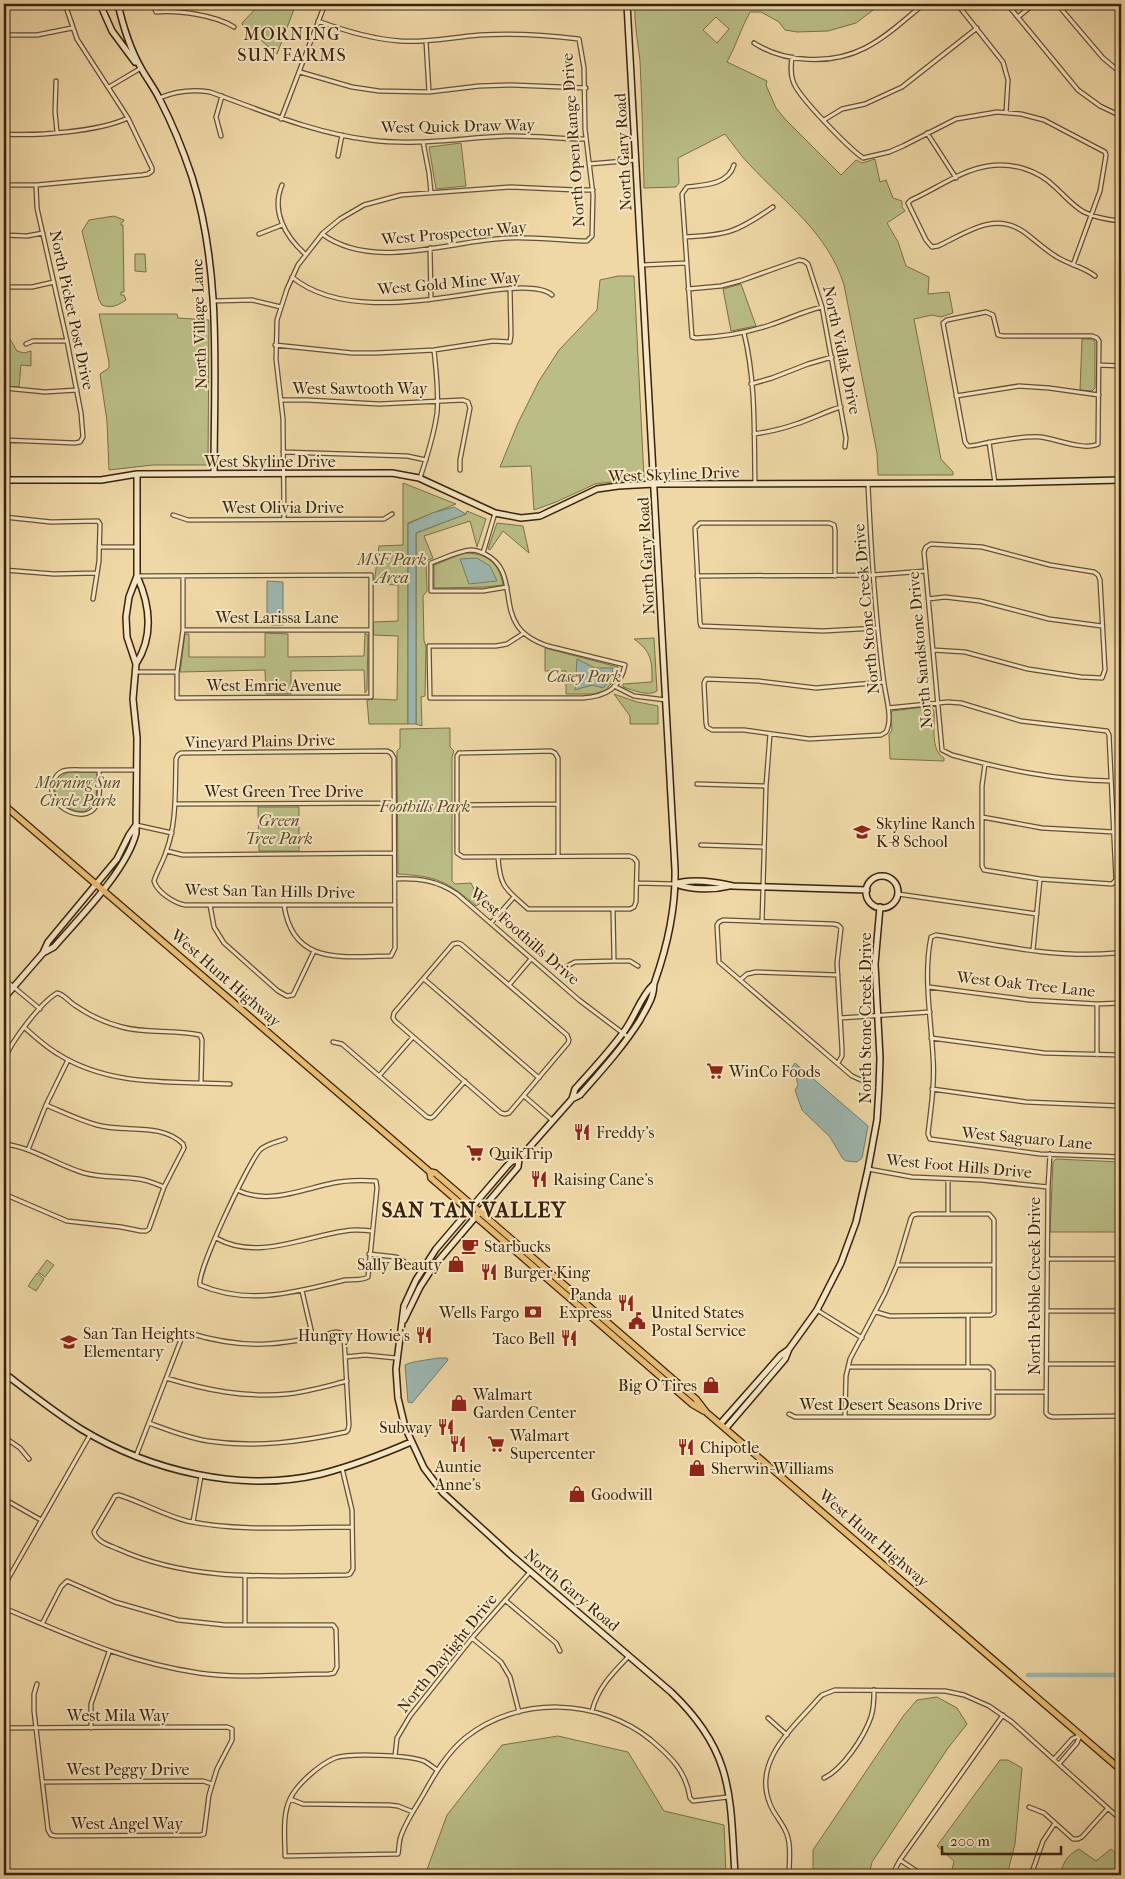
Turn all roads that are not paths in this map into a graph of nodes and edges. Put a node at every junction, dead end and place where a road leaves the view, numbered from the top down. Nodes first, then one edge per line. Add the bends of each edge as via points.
1 (65, 4) edge
2 (100, 4) edge
3 (118, 4) edge
4 (153, 4) edge
5 (325, 4) edge
6 (924, 4) edge
7 (957, 4) edge
8 (966, 4) edge
9 (1007, 4) edge
10 (1034, 4) edge
11 (1057, 4) edge
12 (627, 6) edge
13 (961, 8) junction
14 (1018, 17) junction
15 (318, 21) junction
16 (72, 28) junction
17 (234, 28) dead end
18 (977, 28) junction
19 (4, 35) edge
20 (426, 41) junction
21 (754, 43) dead end
22 (792, 58) junction
23 (141, 68) junction
24 (300, 72) junction
25 (1121, 73) edge
26 (56, 81) dead end
27 (109, 87) junction
28 (586, 88) junction
29 (429, 92) junction
30 (222, 96) junction
31 (159, 98) junction
32 (1006, 113) junction
33 (1121, 116) edge
34 (128, 118) junction
35 (281, 119) junction
36 (824, 120) junction
37 (57, 132) junction
38 (928, 133) junction
39 (4, 134) edge
40 (342, 135) junction
41 (221, 136) dead end
42 (586, 139) junction
43 (423, 142) junction
44 (338, 156) dead end
45 (636, 160) junction
46 (589, 164) junction
47 (734, 165) dead end
48 (956, 178) junction
49 (4, 185) edge
50 (36, 185) junction
51 (282, 185) dead end
52 (592, 190) junction
53 (431, 194) junction
54 (773, 207) dead end
55 (1092, 215) junction
56 (1121, 221) edge
57 (282, 225) junction
58 (43, 233) junction
59 (259, 234) dead end
60 (322, 234) junction
61 (4, 235) edge
62 (685, 237) junction
63 (591, 238) joint
64 (430, 248) junction
65 (305, 254) junction
66 (686, 262) junction
67 (1073, 264) junction
68 (642, 265) junction
69 (1096, 276) dead end
70 (292, 277) junction
71 (54, 282) junction
72 (4, 287) edge
73 (510, 288) junction
74 (688, 289) junction
75 (552, 295) dead end
76 (431, 299) junction
77 (213, 301) junction
78 (281, 307) junction
79 (822, 307) junction
80 (744, 333) junction
81 (67, 341) junction
82 (26, 344) dead end
83 (275, 345) junction
84 (434, 350) junction
85 (832, 357) junction
86 (1099, 366) junction
87 (1121, 366) edge
88 (751, 384) junction
89 (4, 388) edge
90 (77, 390) junction
91 (1099, 395) junction
92 (956, 396) junction
93 (282, 400) junction
94 (438, 401) junction
95 (842, 407) junction
96 (754, 434) junction
97 (6, 440) edge
98 (989, 442) junction
99 (845, 447) dead end
100 (283, 452) junction
101 (426, 460) junction
102 (460, 470) dead end
103 (137, 474) junction
104 (214, 474) junction
105 (284, 474) junction
106 (419, 478) junction
107 (6, 480) edge
108 (1121, 480) edge
109 (868, 483) junction
110 (995, 483) junction
111 (654, 484) junction
112 (755, 484) junction
113 (495, 513) junction
114 (392, 514) dead end
115 (173, 515) dead end
116 (4, 517) edge
117 (284, 520) junction
118 (137, 547) junction
119 (99, 548) junction
120 (482, 553) junction
121 (4, 570) edge
122 (926, 571) junction
123 (97, 573) junction
124 (137, 576) junction
125 (183, 576) junction
126 (697, 576) junction
127 (835, 576) junction
128 (873, 576) junction
129 (507, 587) junction
130 (928, 598) junction
131 (93, 599) dead end
132 (1102, 626) junction
133 (877, 628) junction
134 (184, 630) junction
135 (371, 630) junction
136 (524, 633) junction
137 (933, 650) junction
138 (136, 664) junction
139 (136, 672) junction
140 (178, 672) junction
141 (884, 682) junction
142 (614, 686) junction
143 (666, 700) junction
144 (938, 702) junction
145 (888, 708) junction
146 (770, 734) junction
147 (985, 764) junction
148 (99, 770) junction
149 (137, 770) junction
150 (1111, 781) junction
151 (697, 784) dead end
152 (766, 786) junction
153 (394, 803) junction
154 (175, 804) junction
155 (558, 804) junction
156 (4, 805) edge
157 (458, 805) junction
158 (982, 817) junction
159 (136, 825) junction
160 (1114, 832) junction
161 (172, 833) junction
162 (701, 845) dead end
163 (764, 846) junction
164 (167, 852) junction
165 (394, 853) junction
166 (558, 856) junction
167 (498, 857) junction
168 (395, 879) junction
169 (1040, 879) junction
170 (637, 883) junction
171 (676, 884) junction
172 (96, 885) junction
173 (762, 886) junction
174 (102, 890) junction
175 (867, 890) junction
176 (898, 894) junction
177 (514, 897) junction
178 (210, 905) junction
179 (284, 905) junction
180 (395, 905) junction
181 (880, 907) junction
182 (613, 909) junction
183 (1037, 914) junction
184 (762, 922) junction
185 (491, 923) junction
186 (1032, 950) junction
187 (314, 951) junction
188 (43, 953) junction
189 (1121, 956) edge
190 (531, 959) junction
191 (614, 961) junction
192 (567, 966) dead end
193 (638, 966) dead end
194 (838, 975) junction
195 (4, 979) edge
196 (424, 979) junction
197 (740, 980) junction
198 (654, 984) junction
199 (509, 985) junction
200 (14, 986) junction
201 (928, 987) junction
202 (4, 998) edge
203 (1121, 1003) edge
204 (1097, 1004) junction
205 (40, 1009) junction
206 (930, 1012) junction
207 (877, 1016) junction
208 (840, 1018) junction
209 (25, 1028) junction
210 (623, 1032) junction
211 (413, 1037) junction
212 (628, 1037) junction
213 (932, 1038) junction
214 (333, 1042) dead end
215 (1097, 1055) junction
216 (1121, 1056) edge
217 (4, 1060) edge
218 (68, 1060) junction
219 (838, 1063) junction
220 (379, 1076) junction
221 (539, 1078) junction
222 (860, 1080) dead end
223 (465, 1082) junction
224 (201, 1083) junction
225 (230, 1084) dead end
226 (932, 1090) junction
227 (524, 1096) junction
228 (572, 1099) junction
229 (46, 1104) junction
230 (1121, 1106) edge
231 (553, 1121) junction
232 (285, 1139) dead end
233 (4, 1144) edge
234 (28, 1150) junction
235 (1050, 1154) junction
236 (1121, 1157) edge
237 (519, 1160) junction
238 (507, 1166) junction
239 (868, 1169) junction
240 (948, 1179) junction
241 (506, 1180) junction
242 (164, 1187) junction
243 (1048, 1187) junction
244 (237, 1190) junction
245 (4, 1194) edge
246 (471, 1208) junction
247 (477, 1214) junction
248 (948, 1214) junction
249 (372, 1231) junction
250 (216, 1238) junction
251 (369, 1254) junction
252 (1047, 1258) junction
253 (1121, 1259) edge
254 (897, 1265) junction
255 (994, 1265) junction
256 (421, 1271) junction
257 (302, 1291) junction
258 (817, 1310) junction
259 (1046, 1311) junction
260 (1121, 1311) edge
261 (876, 1312) junction
262 (968, 1316) junction
263 (402, 1322) junction
264 (313, 1338) junction
265 (862, 1338) junction
266 (345, 1357) junction
267 (396, 1358) junction
268 (1046, 1364) junction
269 (1121, 1364) edge
270 (658, 1365) junction
271 (968, 1366) junction
272 (848, 1367) junction
273 (653, 1371) junction
274 (4, 1373) edge
275 (166, 1378) junction
276 (347, 1381) junction
277 (994, 1392) junction
278 (1046, 1392) junction
279 (706, 1412) junction
280 (789, 1414) dead end
281 (1121, 1416) edge
282 (845, 1417) junction
283 (149, 1424) junction
284 (723, 1425) junction
285 (91, 1434) junction
286 (4, 1438) edge
287 (410, 1442) junction
288 (136, 1456) junction
289 (29, 1459) dead end
290 (342, 1468) junction
291 (201, 1474) junction
292 (4, 1499) edge
293 (42, 1520) junction
294 (193, 1522) junction
295 (351, 1526) junction
296 (530, 1571) junction
297 (245, 1576) junction
298 (4, 1586) edge
299 (505, 1600) junction
300 (4, 1608) edge
301 (42, 1624) junction
302 (245, 1625) junction
303 (472, 1638) junction
304 (560, 1651) dead end
305 (109, 1652) junction
306 (629, 1655) junction
307 (36, 1684) dead end
308 (874, 1690) junction
309 (1118, 1695) dead end
310 (1121, 1704) edge
311 (592, 1711) junction
312 (519, 1712) junction
313 (1003, 1715) junction
314 (768, 1718) dead end
315 (4, 1728) edge
316 (36, 1728) junction
317 (91, 1728) junction
318 (787, 1735) junction
319 (1081, 1735) junction
320 (1064, 1747) junction
321 (1070, 1752) junction
322 (395, 1756) junction
323 (1054, 1759) junction
324 (1059, 1764) junction
325 (437, 1770) junction
326 (1121, 1770) edge
327 (824, 1778) dead end
328 (43, 1782) junction
329 (212, 1784) junction
330 (729, 1797) junction
331 (290, 1799) junction
332 (1029, 1807) dead end
333 (1108, 1808) junction
334 (414, 1812) junction
335 (1121, 1820) edge
336 (1055, 1823) junction
337 (900, 1860) junction
338 (918, 1872) dead end
339 (734, 1875) edge
340 (789, 1875) edge
341 (892, 1875) edge
342 (1031, 1875) edge

1 - 16 street
2 - 23 street, North Village Lane via 112,31
3 - 23 street, North Village Lane via 126,36
4 - 17 street via 156,12 184,12 226,22
5 - 15 street
6 - 22 street via 864,49 834,58
7 - 13 street
8 - 13 street
9 - 14 street
10 - 14 street
11 - 25 street via 1103,58
12 - 45 street, North Gary Road
13 - 18 street
14 - 33 street via 1078,90
15 - 20 street via 368,37
15 - 24 street
16 - 19 street via 36,35
16 - 27 street
18 - 32 street via 1006,70
18 - 36 street via 902,87 865,104 842,108
20 - 28 street, North Open Range Drive via 513,34 579,39
20 - 29 street
21 - 22 street
22 - 36 street via 791,74 797,90
23 - 27 street
23 - 31 street, North Village Lane
24 - 29 street via 352,87
24 - 35 street
26 - 37 street
27 - 34 street
28 - 29 street via 512,85
28 - 42 street, North Open Range Drive
30 - 31 street, West Quick Draw Way via 189,90
30 - 35 street, West Quick Draw Way
30 - 41 street via 216,117
31 - 77 street, North Village Lane via 175,130 199,201
32 - 38 street via 956,119
32 - 55 street via 1044,120 1105,152 1100,191
34 - 37 street via 101,128
34 - 50 street via 152,168 148,174
35 - 40 street, West Quick Draw Way
36 - 38 street via 863,158 889,152
37 - 39 street
38 - 48 street
40 - 43 street, West Quick Draw Way via 371,141
40 - 44 street
42 - 43 street, West Quick Draw Way via 522,135
42 - 46 street, North Open Range Drive
43 - 53 street
45 - 46 street
45 - 68 street, North Gary Road
46 - 52 street, North Open Range Drive
47 - 62 street via 724,179 684,190
48 - 55 street via 987,166 1022,168 1044,178 1077,208
48 - 67 street via 908,203 932,247 984,224 1004,223 1024,232 1058,258
49 - 50 street
50 - 58 street, North Picket Post Drive
51 - 57 street via 277,204
52 - 53 street via 511,187
52 - 63 street, North Open Range Drive
53 - 60 street via 395,196 364,205
54 - 62 street via 735,231
55 - 56 street
55 - 67 street
57 - 59 street
57 - 65 street via 295,246
58 - 61 street
58 - 71 street, North Picket Post Drive
60 - 64 street, West Prospector Way via 339,245 359,250 389,252
60 - 65 street
62 - 66 street
63 - 64 street, West Prospector Way via 582,241 486,239
64 - 76 street
65 - 70 street
66 - 68 street
66 - 74 street
67 - 69 street
68 - 111 street, North Gary Road
70 - 76 street, West Gold Mine Way via 319,292 346,300
70 - 78 street
71 - 72 street via 32,287
71 - 81 street, North Picket Post Drive
73 - 75 street, West Gold Mine Way via 540,290
73 - 76 street, West Gold Mine Way
73 - 84 street via 510,342 493,341
74 - 79 street, North Vidlak Drive via 721,286 804,261 812,272
74 - 80 street via 692,337
77 - 78 street via 252,300
77 - 104 street, North Village Lane
78 - 83 street
79 - 80 street
79 - 85 street, North Vidlak Drive
80 - 88 street
81 - 82 street
81 - 90 street, North Picket Post Drive
83 - 84 street via 352,353
83 - 93 street
84 - 94 street
85 - 88 street
85 - 95 street, North Vidlak Drive
86 - 87 street
86 - 91 street
86 - 92 street via 1099,341 1092,336 998,335 990,313 947,320 943,323
88 - 96 street
89 - 90 street via 45,392
90 - 97 street, North Picket Post Drive via 82,440 75,444
91 - 92 street via 1019,386
91 - 98 street via 1098,444 1095,446 1030,437
92 - 98 street via 965,442 968,446
93 - 94 street, West Sawtooth Way via 379,404
93 - 100 street
94 - 101 street
94 - 102 street, West Sawtooth Way via 462,400 468,402 470,408
95 - 96 street via 791,426
95 - 99 street, North Vidlak Drive
96 - 112 street
97 - 107 street
98 - 110 street
100 - 101 street via 407,456
100 - 105 street
101 - 106 street
103 - 104 street, West Skyline Drive
103 - 107 street, West Skyline Drive via 90,480
103 - 118 street
104 - 105 street, West Skyline Drive
105 - 106 street, West Skyline Drive via 392,473
105 - 117 street
106 - 113 street, West Skyline Drive
108 - 110 street, West Skyline Drive
109 - 110 street, West Skyline Drive
109 - 112 street, West Skyline Drive
109 - 128 street, North Stone Creek Drive
111 - 112 street, West Skyline Drive
111 - 113 street, West Skyline Drive via 599,489 540,516 520,518
111 - 143 street, North Gary Road
113 - 120 street
114 - 117 street, West Olivia Drive via 384,519
115 - 117 street, West Olivia Drive via 188,520
116 - 119 street via 51,522 98,521
118 - 119 street
118 - 124 street
119 - 123 street
120 - 129 street via 494,559 502,570
120 - 129 street via 464,551 431,563 431,591 483,591
121 - 123 street
122 - 128 street
122 - 130 street, North Sandstone Drive
122 - 132 street, North Sandstone Drive via 925,548 931,544 982,547 1050,565 1094,572 1100,580
123 - 131 street
124 - 125 street
124 - 138 street via 126,617 127,636
124 - 138 street via 145,597 148,620 144,647
125 - 134 street
125 - 135 street via 371,575
126 - 127 street
126 - 127 street via 694,528 700,523 829,523 834,525
126 - 133 street via 701,626 823,631
127 - 128 street
128 - 133 street, North Stone Creek Drive
129 - 136 street via 513,616
130 - 132 street via 980,601 1049,619
130 - 137 street, North Sandstone Drive
132 - 137 street via 1105,670 1102,678 1028,669 965,652
133 - 141 street, North Stone Creek Drive
134 - 135 street, West Larissa Lane
134 - 140 street
135 - 140 street, West Emrie Avenue via 371,697 177,698
136 - 142 street via 548,646 625,665 623,675
136 - 142 street via 507,644 496,646 429,646 430,698 584,698 599,696
137 - 144 street, North Sandstone Drive
138 - 139 street
139 - 140 street
139 - 149 street via 133,698
141 - 145 street, North Stone Creek Drive
141 - 146 street via 816,688 758,680 706,679 707,728
142 - 143 street via 634,696
143 - 171 street, North Gary Road
144 - 145 street
144 - 147 street, North Sandstone Drive via 942,750
144 - 150 street via 961,703 1021,721 1107,731
145 - 146 street, North Stone Creek Drive via 886,732 880,734 824,739
146 - 152 street
147 - 150 street via 1038,776
147 - 158 street
148 - 148 street via 61,772 51,785 56,802 73,814 93,810 98,800
148 - 149 street
149 - 159 street
150 - 160 street
151 - 152 street
152 - 163 street
153 - 154 street, West Green Tree Drive
153 - 154 street, Vineyard Plains Drive via 394,758 391,753 378,752 181,753 176,759
153 - 165 street
154 - 161 street
155 - 157 street
155 - 157 street via 558,758 551,751 459,753
155 - 166 street
156 - 172 main road, West Hunt Highway
157 - 167 street via 459,856
158 - 160 street via 1042,828
158 - 169 street via 984,870
159 - 161 street
159 - 172 street via 117,859
159 - 174 street via 130,851
160 - 169 street via 1116,880 1112,884
161 - 164 street
162 - 163 street
163 - 173 street
164 - 165 street via 183,855
164 - 178 street, West San Tan Hills Drive via 154,881 158,889 179,904
165 - 168 street
166 - 167 street
166 - 170 street via 629,856 637,862
167 - 177 street via 503,886
168 - 180 street
168 - 185 street, West Foothills Drive via 426,880 448,888
169 - 183 street
170 - 171 street
170 - 182 street via 634,907
171 - 173 street via 686,881
171 - 198 street, North Gary Road via 669,937
172 - 174 main road, West Hunt Highway
172 - 188 street via 48,942
173 - 175 street
173 - 184 street
174 - 188 street via 54,947
174 - 246 main road, West Hunt Highway via 430,1172 431,1178
175 - 176 street via 871,881 884,876 893,880
175 - 181 street via 871,903
176 - 181 street via 890,906
176 - 183 street
177 - 182 street via 534,910
177 - 185 street
178 - 179 street, West San Tan Hills Drive
178 - 187 street via 214,926 224,944 278,991 293,995
179 - 180 street, West San Tan Hills Drive
179 - 187 street via 291,931
180 - 187 street via 395,948 391,956 324,955
181 - 207 street, North Stone Creek Drive via 875,964
182 - 191 street
183 - 186 street
184 - 194 street via 838,925 841,928
184 - 197 street via 723,920 717,925 719,962
185 - 190 street, West Foothills Drive
186 - 189 street
186 - 201 street via 931,937
188 - 200 street
190 - 199 street
190 - 210 street, West Foothills Drive
191 - 192 street via 575,962
191 - 193 street via 630,961
194 - 197 street via 756,972
194 - 208 street
195 - 200 street
196 - 199 street via 453,944 458,943
196 - 211 street via 393,1018
196 - 221 street
197 - 219 street
198 - 210 street, North Gary Road via 647,990
198 - 212 street, North Gary Road via 653,994
199 - 221 street via 569,1040
200 - 202 street
200 - 205 street
201 - 204 street, West Oak Tree Lane via 1029,1000
201 - 206 street
203 - 204 street, West Oak Tree Lane
204 - 215 street
205 - 209 street
205 - 224 street via 57,993 101,1020 122,1027 200,1034
206 - 207 street
206 - 213 street
207 - 208 street
207 - 239 street, North Stone Creek Drive via 879,1098
208 - 219 street via 842,1056
209 - 217 street
209 - 218 street
210 - 212 street, West Foothills Drive
210 - 228 street, North Gary Road via 575,1089
211 - 220 street
211 - 223 street
212 - 228 street, North Gary Road via 580,1095
213 - 215 street via 1044,1053
213 - 226 street
214 - 220 street via 342,1044
215 - 216 street
218 - 224 street via 104,1074 135,1080
218 - 229 street
219 - 222 street
220 - 223 street via 431,1118
221 - 227 street
223 - 227 street via 501,1113 509,1113
224 - 225 street
226 - 230 street via 1026,1102
226 - 235 street, West Saguaro Lane via 930,1140
227 - 231 street
228 - 231 street, North Gary Road
229 - 234 street
229 - 242 street via 98,1126 161,1132 180,1141 184,1148
231 - 237 street, North Gary Road
232 - 244 street via 260,1150
233 - 234 street
234 - 242 street via 86,1173 137,1178
235 - 236 street, West Saguaro Lane
235 - 243 street, North Pebble Creek Drive
237 - 238 street, North Gary Road
237 - 241 street, North Gary Road via 518,1167
238 - 241 street
238 - 246 street, North Gary Road
239 - 240 street, West Foot Hills Drive
239 - 258 street, North Stone Creek Drive via 858,1215 846,1249
240 - 243 street, West Foot Hills Drive
240 - 248 street
241 - 247 street, North Gary Road
242 - 245 street via 146,1231 67,1221
243 - 252 street, North Pebble Creek Drive
244 - 249 street via 248,1196 271,1197 347,1181 376,1181
244 - 250 street
246 - 247 main road, West Hunt Highway
246 - 256 street, North Gary Road
247 - 263 street, North Gary Road via 427,1274
247 - 270 main road, West Hunt Highway
247 - 273 main road, West Hunt Highway
248 - 254 street via 913,1215
248 - 255 street via 992,1216
249 - 250 street via 343,1231 264,1247 224,1243
249 - 251 street
250 - 257 street via 200,1276 200,1285 251,1296
251 - 256 street via 396,1258
251 - 257 street via 368,1277 365,1279
252 - 253 street
252 - 259 street, North Pebble Creek Drive
254 - 255 street
254 - 261 street
255 - 262 street via 994,1313
256 - 263 street, North Gary Road via 404,1306
257 - 264 street
258 - 265 street
258 - 284 street, North Stone Creek Drive via 785,1359
259 - 260 street
259 - 268 street, North Pebble Creek Drive
261 - 262 street via 890,1316
261 - 265 street
262 - 271 street
263 - 267 street, North Gary Road
264 - 266 street via 341,1333
264 - 275 street via 260,1345 218,1341 189,1333 182,1337
265 - 272 street
266 - 267 street
266 - 276 street
267 - 287 street, North Gary Road via 398,1398
268 - 269 street
268 - 278 street, North Pebble Creek Drive
270 - 273 main road
270 - 279 main road, West Hunt Highway
271 - 272 street
271 - 277 street via 992,1368
272 - 282 street
273 - 279 main road, West Hunt Highway
274 - 285 street
275 - 276 street via 215,1391 252,1395 287,1394
275 - 283 street
276 - 283 street via 346,1432 293,1442 248,1444 207,1441
277 - 278 street, West Desert Seasons Drive
277 - 282 street, West Desert Seasons Drive via 993,1416 990,1417
278 - 281 street, North Pebble Creek Drive via 1046,1413 1049,1416
279 - 284 main road, West Hunt Highway
280 - 282 street, West Desert Seasons Drive via 795,1417
283 - 288 street
284 - 319 main road, West Hunt Highway
285 - 288 street
285 - 293 street
286 - 289 street via 20,1448
287 - 290 street
287 - 296 street, North Gary Road via 443,1493
288 - 291 street
290 - 291 street via 320,1474 263,1480
290 - 295 street via 350,1501
291 - 294 street
292 - 293 street
293 - 298 street
294 - 295 street via 243,1527
294 - 297 street via 119,1495 115,1496 94,1532 96,1537 125,1552 167,1567
295 - 297 street via 353,1569 346,1576
296 - 299 street, North Daylight Drive
296 - 306 street, North Gary Road
297 - 302 street
299 - 303 street, North Daylight Drive
299 - 304 street
300 - 301 street
301 - 302 street via 67,1581 132,1608 178,1620
301 - 305 street
302 - 305 street via 333,1625 336,1629 337,1668 334,1673 219,1675 163,1667
303 - 312 street via 501,1662 510,1677
303 - 322 street, North Daylight Drive via 410,1716 397,1738
305 - 317 street via 91,1704
306 - 311 street via 601,1687
306 - 330 street, North Gary Road via 690,1709 702,1725 724,1770
307 - 316 street
308 - 313 street via 954,1692
308 - 318 street via 828,1692
308 - 327 street via 871,1717 862,1735 837,1771
309 - 310 street
311 - 312 street via 554,1707
311 - 330 street via 626,1723 671,1756 684,1774 692,1801
312 - 325 street via 497,1719 464,1739
313 - 323 street
313 - 337 street
314 - 318 street
315 - 316 street, West Mila Way
316 - 317 street, West Mila Way
316 - 328 street
317 - 329 street, West Mila Way via 232,1729 230,1747
318 - 340 street via 771,1755 766,1777 770,1804 788,1835
319 - 320 street via 1072,1738
319 - 321 street
319 - 326 main road, West Hunt Highway
320 - 321 street
320 - 323 street
321 - 324 street
322 - 325 street via 424,1762
322 - 331 street via 335,1758 305,1778
323 - 324 street
324 - 333 street
325 - 334 street
328 - 329 street, West Peggy Drive via 203,1781
328 - 329 street, West Angel Way via 48,1830 50,1835 56,1836 201,1836 204,1834
330 - 339 street, North Gary Road
331 - 334 street via 312,1805 389,1805
331 - 334 street via 285,1813 285,1856 398,1854 400,1838
332 - 336 street via 1044,1813
333 - 335 street
333 - 336 street via 1078,1839 1073,1839
336 - 342 street via 1043,1840
337 - 338 street
337 - 341 street

